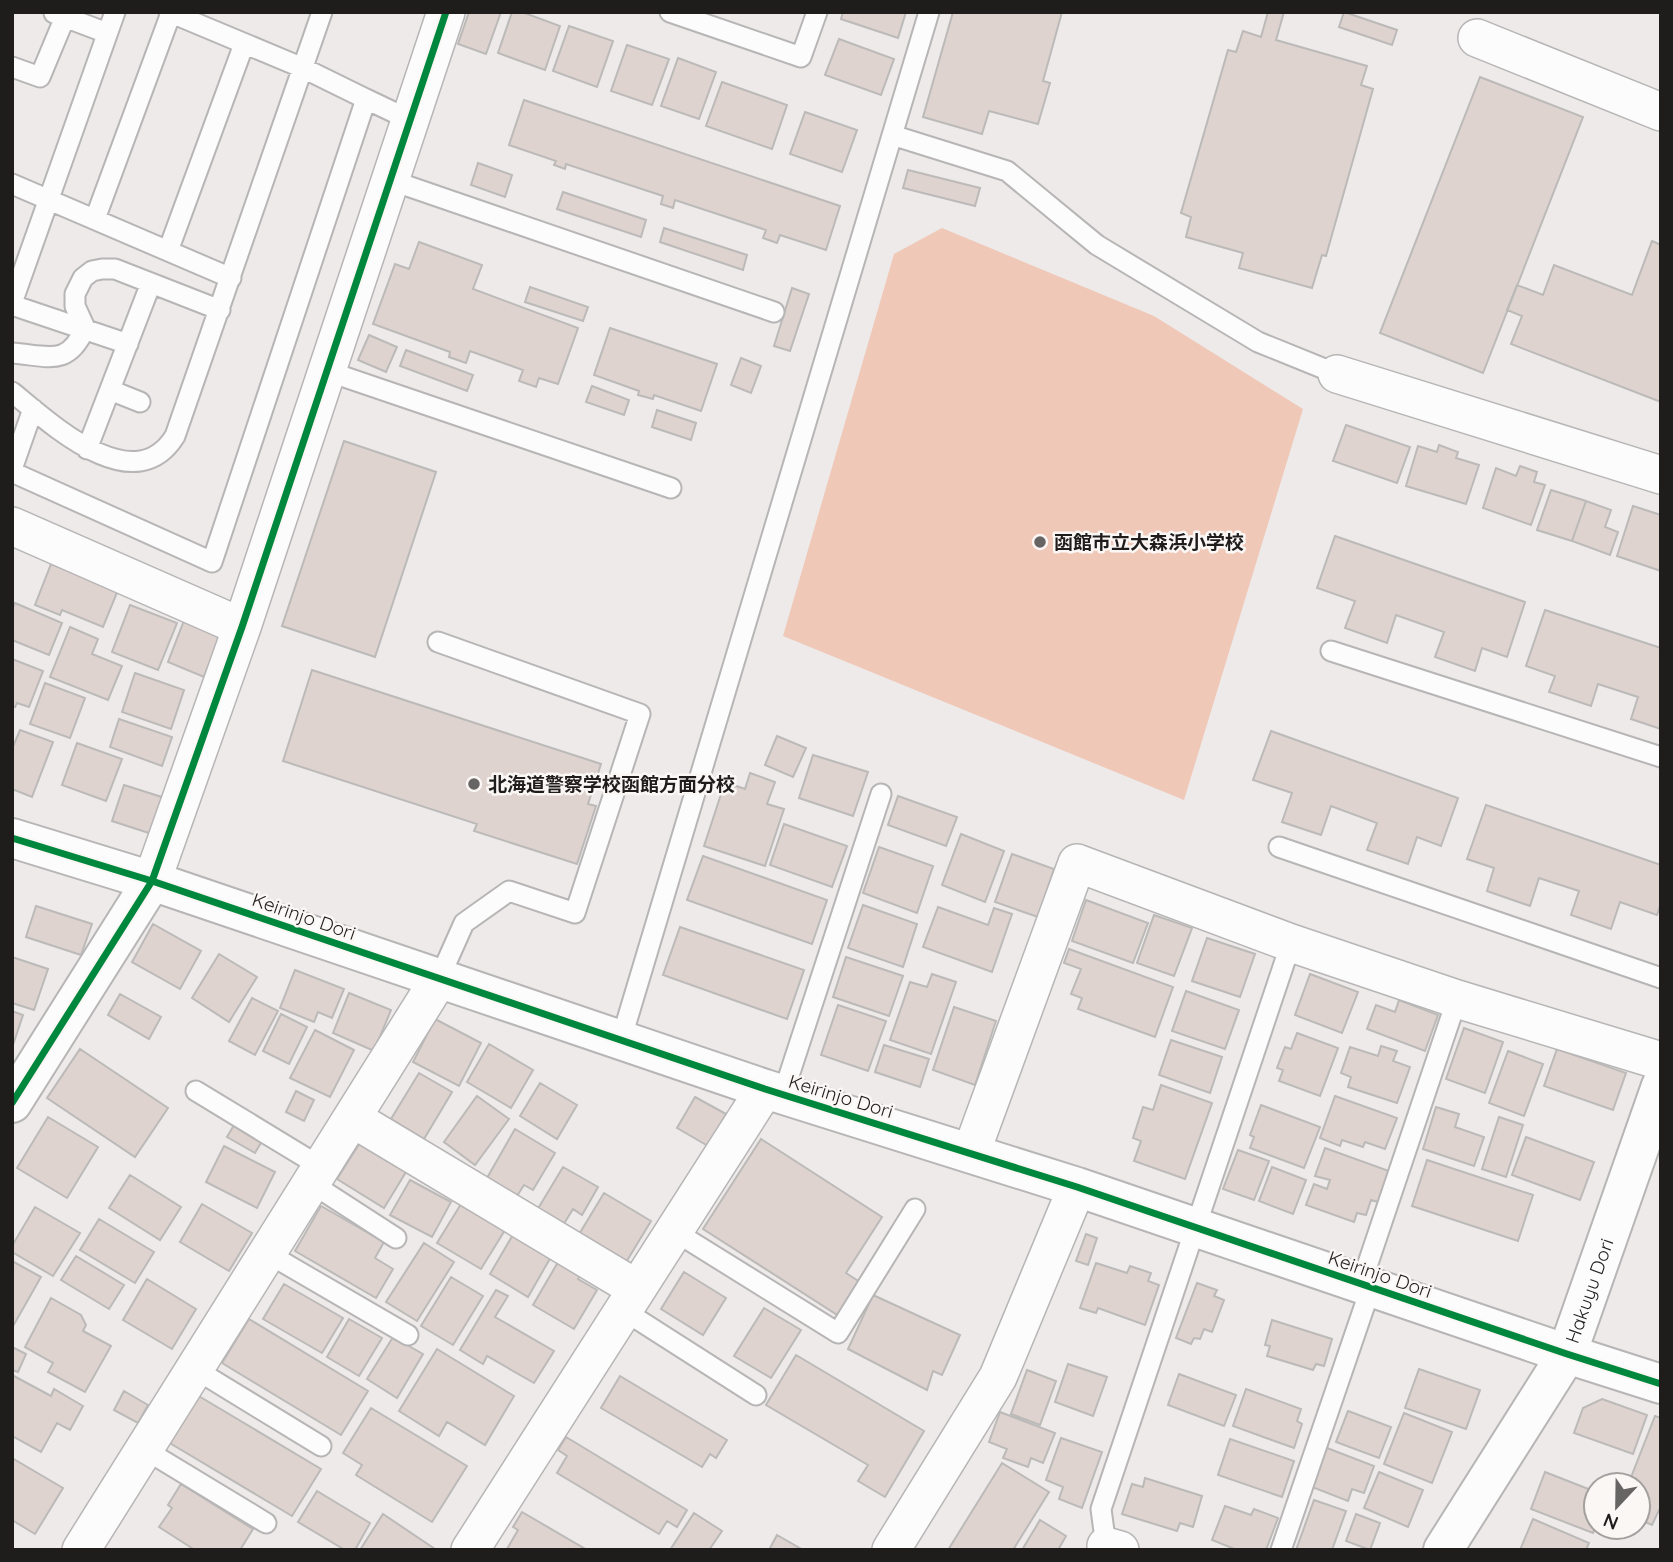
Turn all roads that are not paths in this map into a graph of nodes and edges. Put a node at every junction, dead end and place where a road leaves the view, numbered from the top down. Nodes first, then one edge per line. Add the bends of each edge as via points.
1 (115, 12) edge
2 (322, 12) edge
3 (446, 12) edge
4 (670, 12) edge
5 (817, 12) edge
6 (929, 12) edge
7 (170, 13) edge
8 (59, 15) edge
9 (107, 33) junction
10 (1477, 38) dead end
11 (244, 44) junction
12 (12, 67) edge
13 (303, 68) junction
14 (366, 99) junction
15 (1661, 112) edge
16 (410, 120) junction
17 (892, 135) junction
18 (390, 180) junction
19 (12, 184) edge
20 (48, 200) junction
21 (94, 219) junction
22 (168, 251) junction
23 (231, 278) junction
24 (151, 283) junction
25 (12, 304) edge
26 (220, 310) junction
27 (774, 312) dead end
28 (85, 328) junction
29 (128, 344) junction
30 (12, 353) edge
31 (327, 371) junction
32 (1337, 374) joint
33 (110, 390) junction
34 (12, 392) edge
35 (140, 402) dead end
36 (33, 409) junction
37 (87, 449) junction
38 (12, 470) edge
39 (1661, 475) edge
40 (671, 488) dead end
41 (12, 527) edge
42 (242, 627) junction
43 (438, 642) dead end
44 (1331, 652) dead end
45 (1661, 757) edge
46 (881, 794) dead end
47 (12, 838) edge
48 (1279, 847) dead end
49 (152, 881) junction
50 (1292, 943) junction
51 (1661, 978) edge
52 (439, 979) junction
53 (1457, 999) junction
54 (621, 1040) junction
55 (1661, 1061) edge
56 (1661, 1086) edge
57 (196, 1091) dead end
58 (774, 1091) junction
59 (12, 1103) edge
60 (352, 1118) junction
61 (971, 1153) junction
62 (316, 1175) junction
63 (1077, 1187) junction
64 (915, 1209) dead end
65 (1195, 1228) junction
66 (674, 1231) junction
67 (396, 1238) dead end
68 (267, 1253) junction
69 (1366, 1286) junction
70 (630, 1300) junction
71 (408, 1335) dead end
72 (1567, 1354) junction
73 (195, 1369) junction
74 (1661, 1384) edge
75 (756, 1395) dead end
76 (321, 1446) dead end
77 (144, 1449) junction
78 (266, 1523) dead end
79 (1113, 1548) edge
80 (81, 1550) edge
81 (470, 1550) edge
82 (891, 1550) edge
83 (1281, 1550) edge
84 (1443, 1550) edge

1 - 9 lane
2 - 13 lane
3 - 16 street
4 - 5 lane via 801,57
6 - 17 lane
7 - 11 lane
7 - 21 lane
8 - 9 lane
8 - 12 lane via 40,77
9 - 20 lane
10 - 15 street
11 - 13 lane
11 - 22 lane
13 - 14 lane
13 - 23 lane
14 - 16 lane
14 - 38 lane via 212,562
16 - 18 street
17 - 32 lane via 1007,171 1097,245 1258,342
17 - 54 lane
18 - 27 lane
18 - 31 street
19 - 20 lane
20 - 21 lane
20 - 25 lane
21 - 22 lane
22 - 23 lane
23 - 26 lane
24 - 26 lane
24 - 28 lane via 110,268 88,273 80,281 75,299
24 - 29 lane
25 - 28 lane
26 - 37 lane via 170,445 152,457 128,462
28 - 29 lane
28 - 30 lane via 78,344 64,355
29 - 33 lane
31 - 40 lane
31 - 42 street
32 - 39 street
33 - 35 lane
33 - 37 lane
34 - 36 lane
36 - 37 lane
36 - 38 lane
41 - 42 street
42 - 49 street
43 - 52 lane via 640,714 575,913 509,891 464,923
44 - 45 lane
46 - 58 lane
47 - 49 street, Keirinjo Dori
48 - 51 lane
49 - 52 street, Keirinjo Dori
49 - 59 street
50 - 53 street
50 - 61 street via 1077,863
50 - 65 lane
52 - 54 street, Keirinjo Dori
52 - 60 street
53 - 55 street
53 - 69 lane
54 - 58 street, Keirinjo Dori
56 - 72 street, Hakuyu Dori
57 - 62 lane
58 - 61 street, Keirinjo Dori
58 - 66 street
60 - 62 street
60 - 70 street
61 - 63 street, Keirinjo Dori
62 - 67 lane
62 - 68 street
63 - 65 street, Keirinjo Dori
63 - 82 street via 998,1377
64 - 66 lane via 838,1334
65 - 69 street, Keirinjo Dori
65 - 79 lane via 1101,1509
66 - 70 street
68 - 71 lane
68 - 73 street
69 - 72 street, Keirinjo Dori
69 - 83 lane
70 - 75 lane
70 - 81 street
72 - 74 street, Keirinjo Dori
72 - 84 street, Hakuyu Dori
73 - 76 lane
73 - 77 street
77 - 78 lane
77 - 80 street

